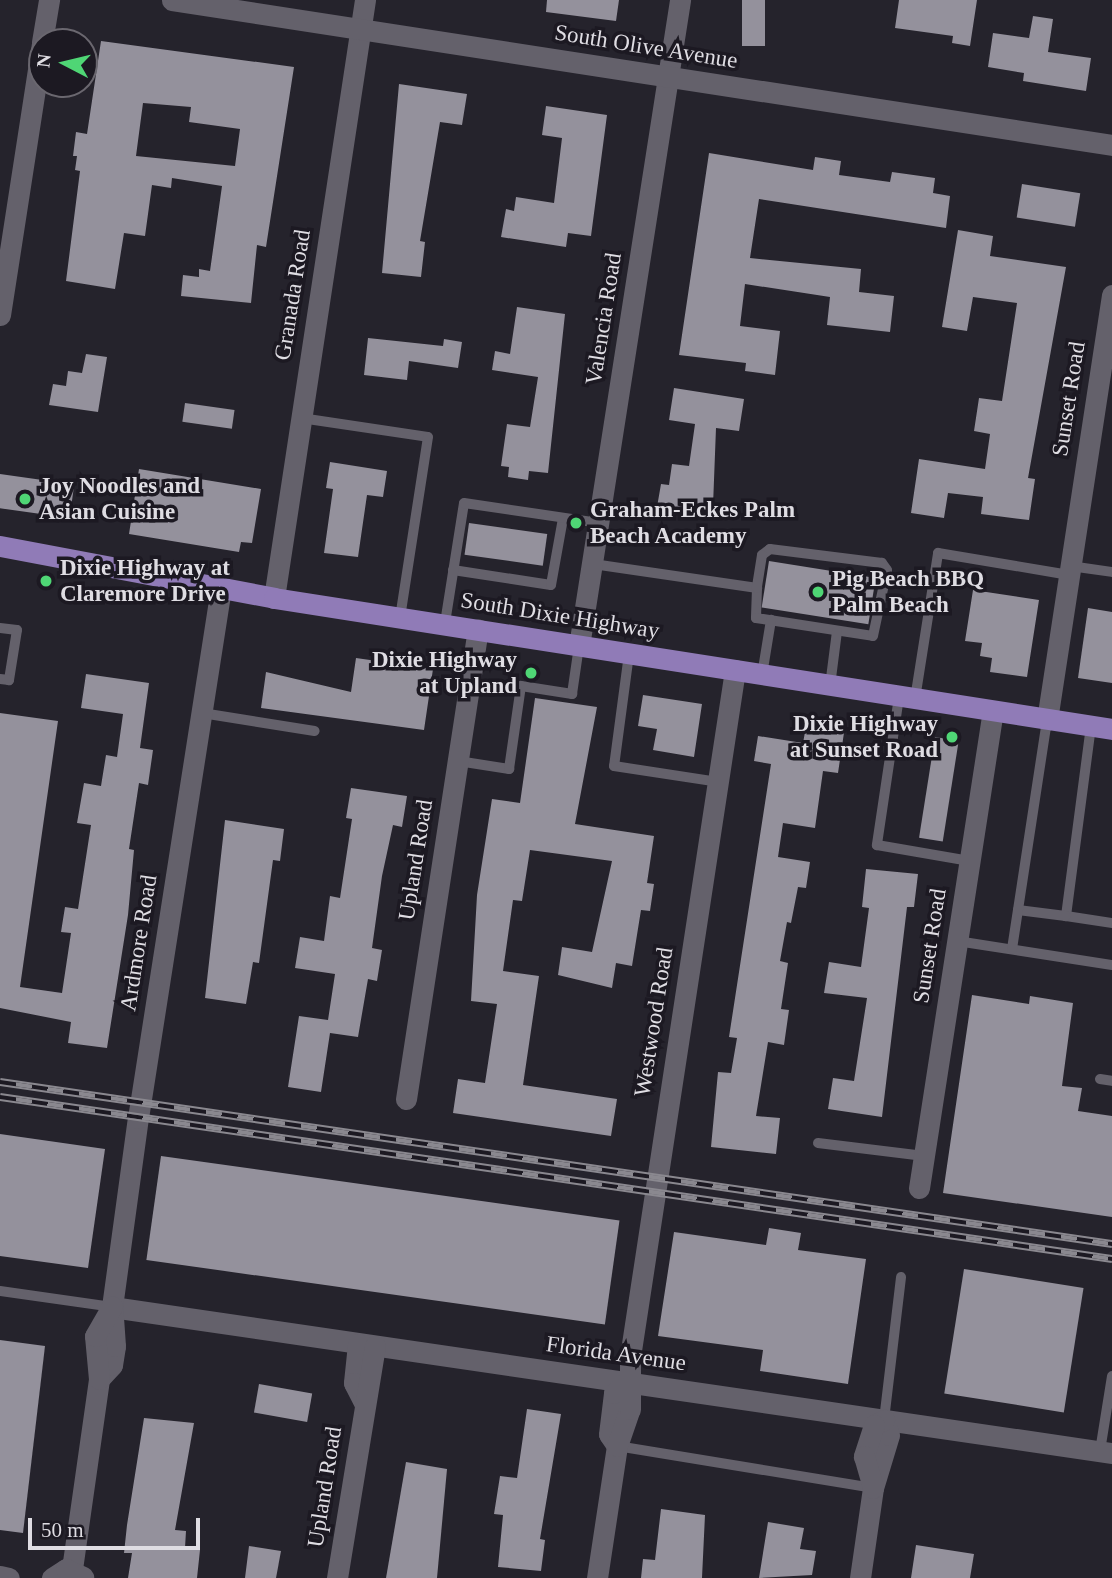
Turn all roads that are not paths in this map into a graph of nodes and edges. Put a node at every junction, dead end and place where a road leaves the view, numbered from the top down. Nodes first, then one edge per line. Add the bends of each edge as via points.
1 (49, 0) edge
2 (172, 0) edge
3 (365, 0) edge
4 (680, 0) edge
5 (44, 28) edge
6 (360, 29) junction
7 (668, 77) junction
8 (34, 98) edge
9 (1112, 145) edge
10 (1112, 295) edge
11 (0, 316) edge
12 (301, 418) junction
13 (563, 518) junction
14 (599, 523) junction
15 (0, 546) edge
16 (593, 564) junction
17 (453, 570) junction
18 (1070, 570) junction
19 (1112, 572) edge
20 (221, 588) junction
21 (757, 588) junction
22 (274, 598) junction
23 (400, 617) junction
24 (771, 620) junction
25 (444, 624) junction
26 (0, 628) edge
27 (478, 629) junction
28 (837, 631) junction
29 (579, 646) junction
30 (629, 654) junction
31 (735, 670) junction
32 (762, 675) junction
33 (4, 680) edge
34 (830, 685) junction
35 (907, 698) junction
36 (993, 712) junction
37 (202, 713) junction
38 (1046, 720) junction
39 (1091, 726) junction
40 (1112, 729) edge
41 (315, 732) dead end
42 (458, 761) junction
43 (718, 782) junction
44 (970, 861) junction
45 (1018, 910) junction
46 (1066, 916) junction
47 (1112, 923) edge
48 (957, 941) junction
49 (1012, 949) junction
50 (1112, 965) edge
51 (1100, 1079) dead end
52 (1112, 1081) edge
53 (406, 1099) dead end
54 (818, 1143) dead end
55 (924, 1156) junction
56 (919, 1188) dead end
57 (901, 1277) dead end
58 (0, 1291) edge
59 (112, 1307) junction
60 (366, 1345) junction
61 (1112, 1376) edge
62 (626, 1382) junction
63 (1111, 1388) edge
64 (884, 1420) junction
65 (617, 1446) junction
66 (1106, 1452) edge
67 (873, 1488) junction
68 (69, 1575) edge
69 (0, 1576) edge
70 (9, 1578) edge
71 (337, 1578) edge
72 (597, 1578) edge
73 (860, 1578) edge

1 - 5 street
2 - 6 street, South Olive Avenue
3 - 6 street, Granada Road
4 - 7 street, Valencia Road
6 - 7 street, South Olive Avenue
6 - 12 street, Granada Road
7 - 9 street, South Olive Avenue
7 - 14 street, Valencia Road
8 - 11 street
10 - 18 street, Sunset Road
12 - 22 street, Granada Road
12 - 23 lane via 428,437
13 - 14 lane
13 - 17 lane via 551,584
13 - 17 lane via 464,503
14 - 16 street, Valencia Road
15 - 20 main road, South Dixie Highway
16 - 21 lane
16 - 29 street, Valencia Road
17 - 25 lane
18 - 19 lane
18 - 35 lane via 938,553
18 - 38 street, Sunset Road
20 - 22 main road, South Dixie Highway
20 - 37 street, Ardmore Road
21 - 24 lane via 753,614
21 - 28 lane via 762,555 770,549 883,563 887,570 878,632 873,636
22 - 23 main road, South Dixie Highway
23 - 25 main road, South Dixie Highway
24 - 28 lane
24 - 32 lane
25 - 27 main road, South Dixie Highway
26 - 33 lane via 17,630
27 - 29 main road, South Dixie Highway
27 - 42 street, Upland Road
28 - 34 lane
29 - 30 main road, South Dixie Highway
29 - 42 lane via 572,694 522,686 509,769
30 - 31 main road, South Dixie Highway
30 - 43 lane via 614,766
31 - 32 main road, South Dixie Highway
31 - 43 street, Westwood Road
32 - 34 main road, South Dixie Highway
34 - 35 main road, South Dixie Highway
35 - 36 main road, South Dixie Highway
35 - 44 lane via 877,845
36 - 38 main road, South Dixie Highway
36 - 44 street, Sunset Road
37 - 41 lane
37 - 59 street, Ardmore Road
38 - 39 main road, South Dixie Highway
38 - 45 lane
39 - 40 main road, South Dixie Highway
39 - 46 lane
42 - 53 street, Upland Road
43 - 62 street, Westwood Road
44 - 48 street, Sunset Road
45 - 46 lane
45 - 49 lane
46 - 47 lane
48 - 49 lane
48 - 55 street, Sunset Road
49 - 50 lane
51 - 52 lane
54 - 55 lane
55 - 56 street, Sunset Road
57 - 64 lane
58 - 59 lane
59 - 60 street, Florida Avenue
59 - 68 street, Ardmore Road via 95,1336 99,1379
60 - 62 street, Florida Avenue
60 - 71 street, Upland Road via 354,1383 365,1405
61 - 63 lane
62 - 64 street, Florida Avenue
62 - 65 street, Westwood Road via 614,1393 610,1434
63 - 66 lane
64 - 66 street, Florida Avenue
64 - 67 street via 874,1425 864,1456
65 - 67 lane
65 - 72 street, Westwood Road
67 - 73 street
69 - 70 street

